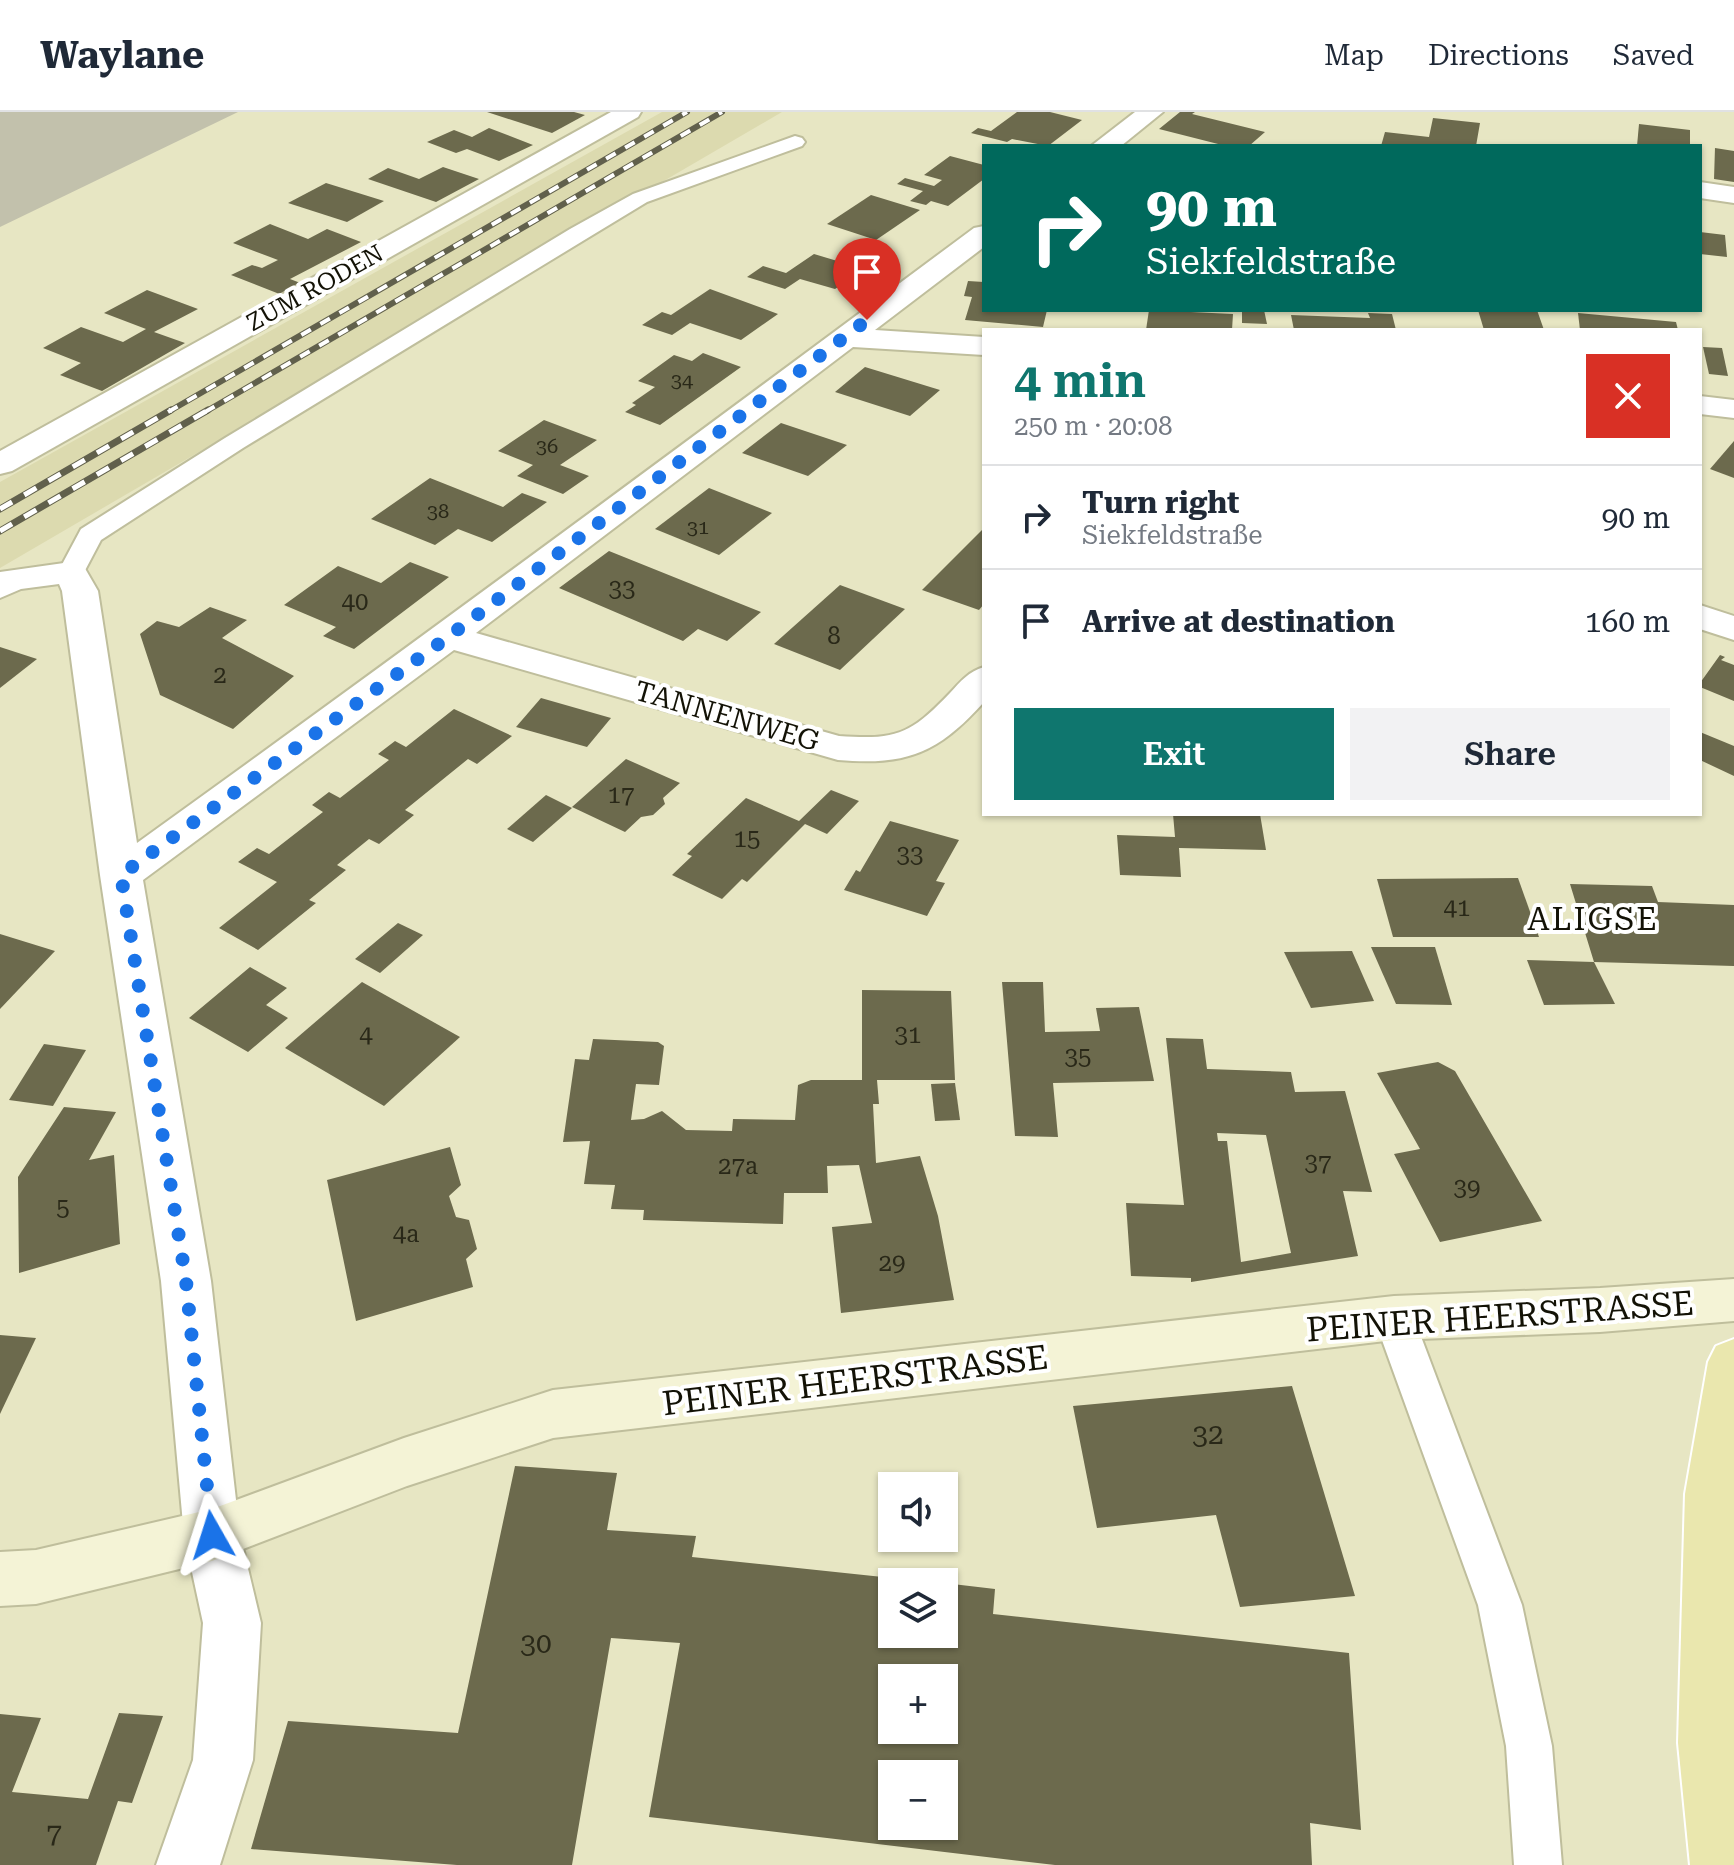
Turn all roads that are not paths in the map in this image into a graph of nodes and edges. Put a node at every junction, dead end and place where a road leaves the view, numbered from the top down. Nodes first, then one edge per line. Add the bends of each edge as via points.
1 (629, 112) edge
2 (1151, 112) edge
3 (795, 142) dead end
4 (1107, 144) edge
5 (1702, 190) edge
6 (1734, 195) edge
7 (982, 235) edge
8 (844, 337) junction
9 (982, 346) edge
10 (1702, 405) edge
11 (1734, 409) edge
12 (0, 464) edge
13 (71, 572) junction
14 (0, 587) edge
15 (1702, 617) edge
16 (1734, 629) edge
17 (448, 637) junction
18 (982, 681) edge
19 (121, 875) junction
20 (1734, 1300) edge
21 (1394, 1318) junction
22 (1734, 1362) edge
23 (212, 1535) junction
24 (0, 1579) edge
25 (188, 1865) edge
26 (1538, 1865) edge
27 (1722, 1865) edge

1 - 12 street, ZUM RODEN
2 - 4 street
3 - 13 lane via 640,198 578,234 90,535
5 - 6 street
7 - 8 street
8 - 9 street
8 - 17 street
10 - 11 street
13 - 14 street via 12,580
13 - 19 street via 80,591
15 - 16 street
17 - 18 street, TANNENWEG via 838,748 871,752 906,748 933,734
17 - 19 street
19 - 23 street via 186,1281
20 - 21 street, PEINER HEERSTRASSE
21 - 23 street, PEINER HEERSTRASSE via 553,1414
21 - 26 lane via 1500,1605 1529,1746
22 - 27 main road via 1712,1510 1708,1743
23 - 24 street, PEINER HEERSTRASSE via 36,1577
23 - 25 street via 232,1623 223,1760

